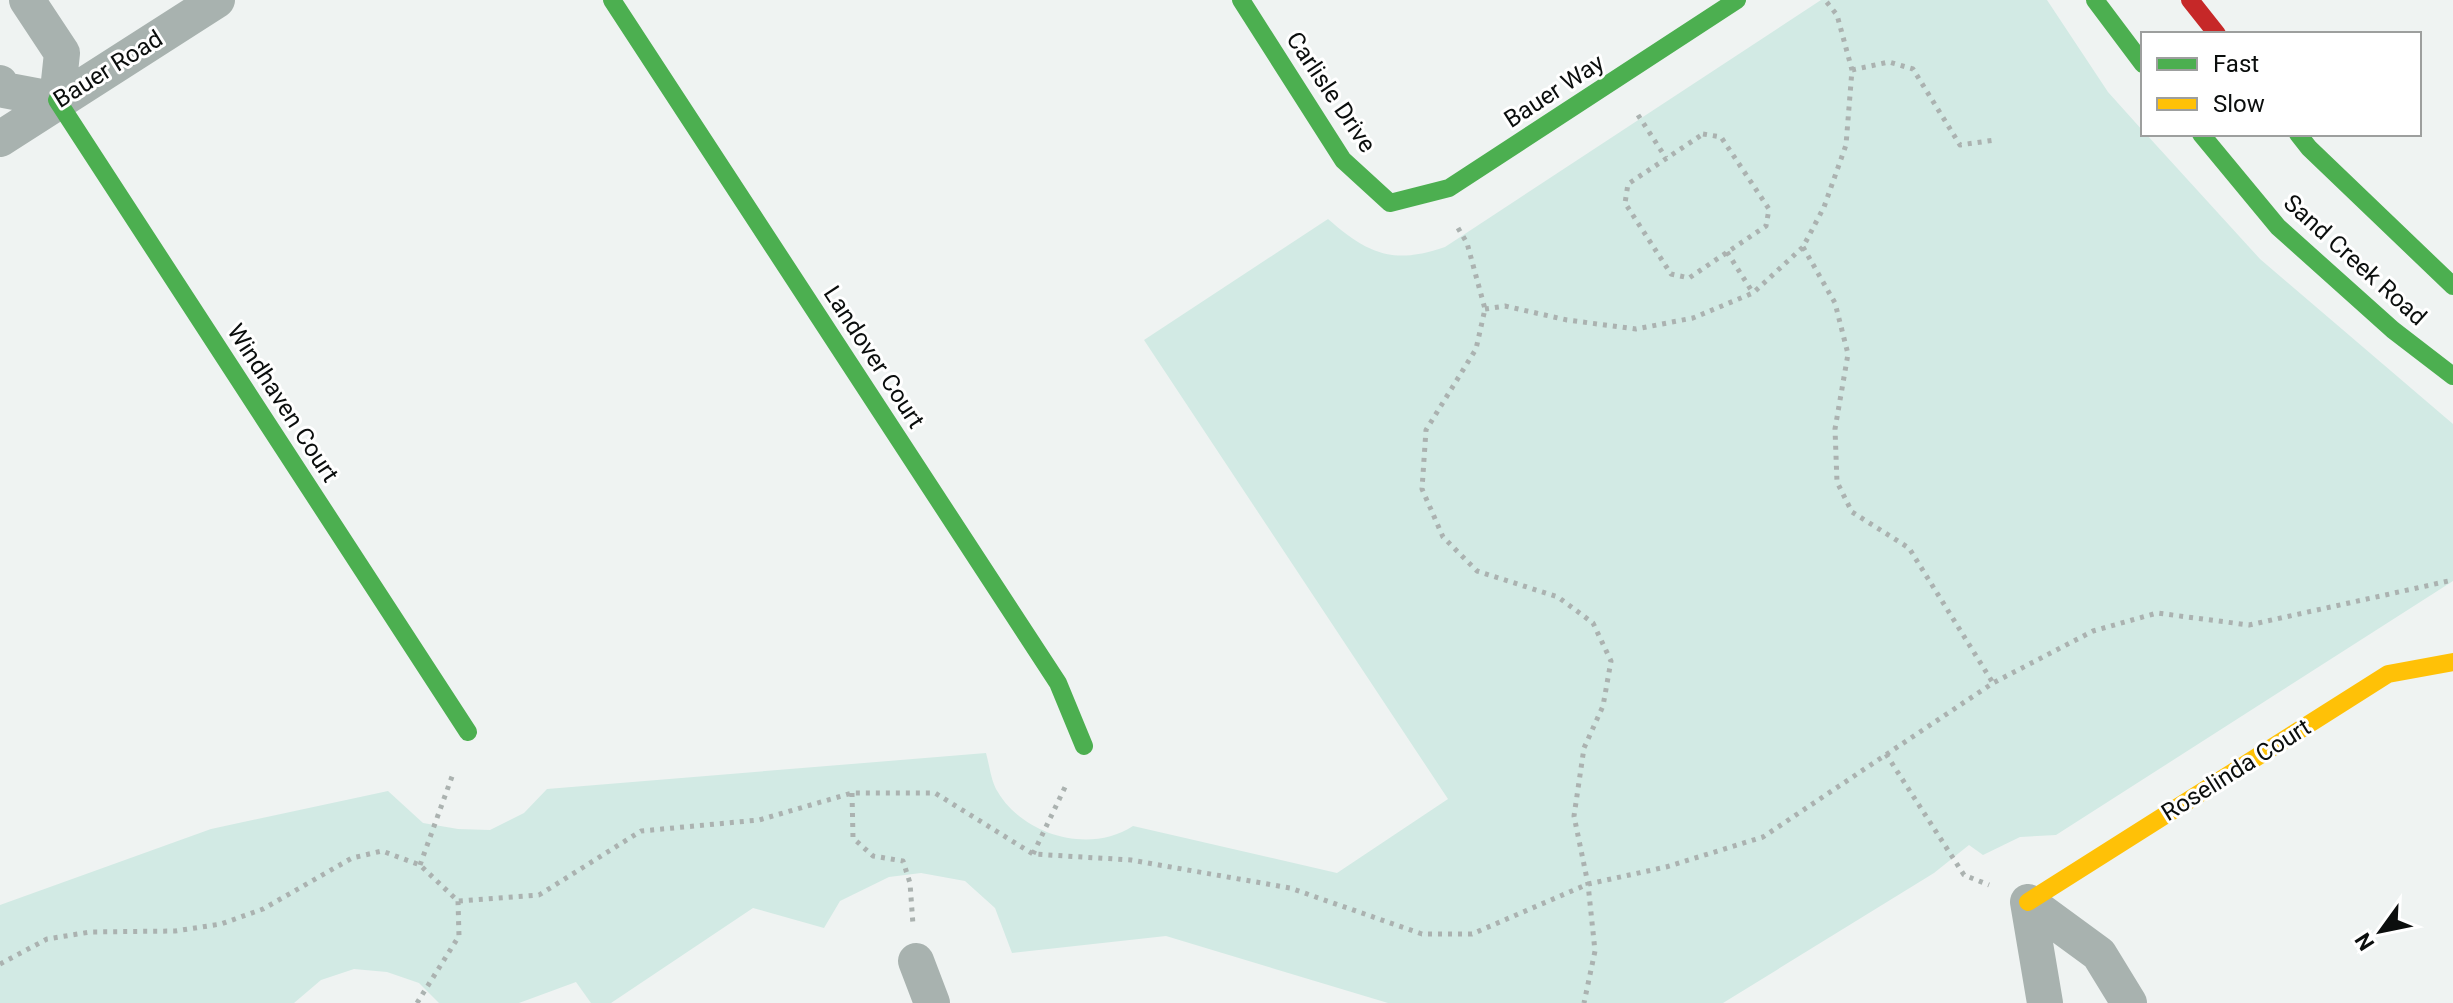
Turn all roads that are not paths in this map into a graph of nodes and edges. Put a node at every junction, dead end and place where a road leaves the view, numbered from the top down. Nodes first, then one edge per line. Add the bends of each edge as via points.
1 (27, 0) edge
2 (217, 0) edge
3 (612, 0) edge
4 (1241, 0) edge
5 (1737, 0) edge
6 (2095, 0) edge
7 (2190, 0) edge
8 (2215, 32) edge
9 (2141, 61) edge
10 (0, 83) edge
11 (57, 100) junction
12 (2203, 136) edge
13 (2300, 136) edge
14 (0, 139) edge
15 (1390, 203) joint
16 (2453, 286) edge
17 (2453, 376) edge
18 (2453, 662) edge
19 (468, 732) road end
20 (1084, 746) road end
21 (2028, 902) junction
22 (916, 961) road end
23 (932, 1003) edge
24 (2045, 1003) edge
25 (2129, 1003) edge

1 - 11 street via 62,53
2 - 11 street, Bauer Road
3 - 20 street, Landover Court via 1058,683
4 - 15 street, Carlisle Drive via 1343,160
5 - 15 street, Bauer Way via 1449,188
6 - 9 street
7 - 8 street
10 - 11 street via 4,90
11 - 14 street, Bauer Road
11 - 19 street, Windhaven Court
12 - 17 street, Sand Creek Road via 2278,227
13 - 16 street, Sand Creek Road
18 - 21 street, Roselinda Court via 2388,674
21 - 24 street
21 - 25 street via 2099,954
22 - 23 street

